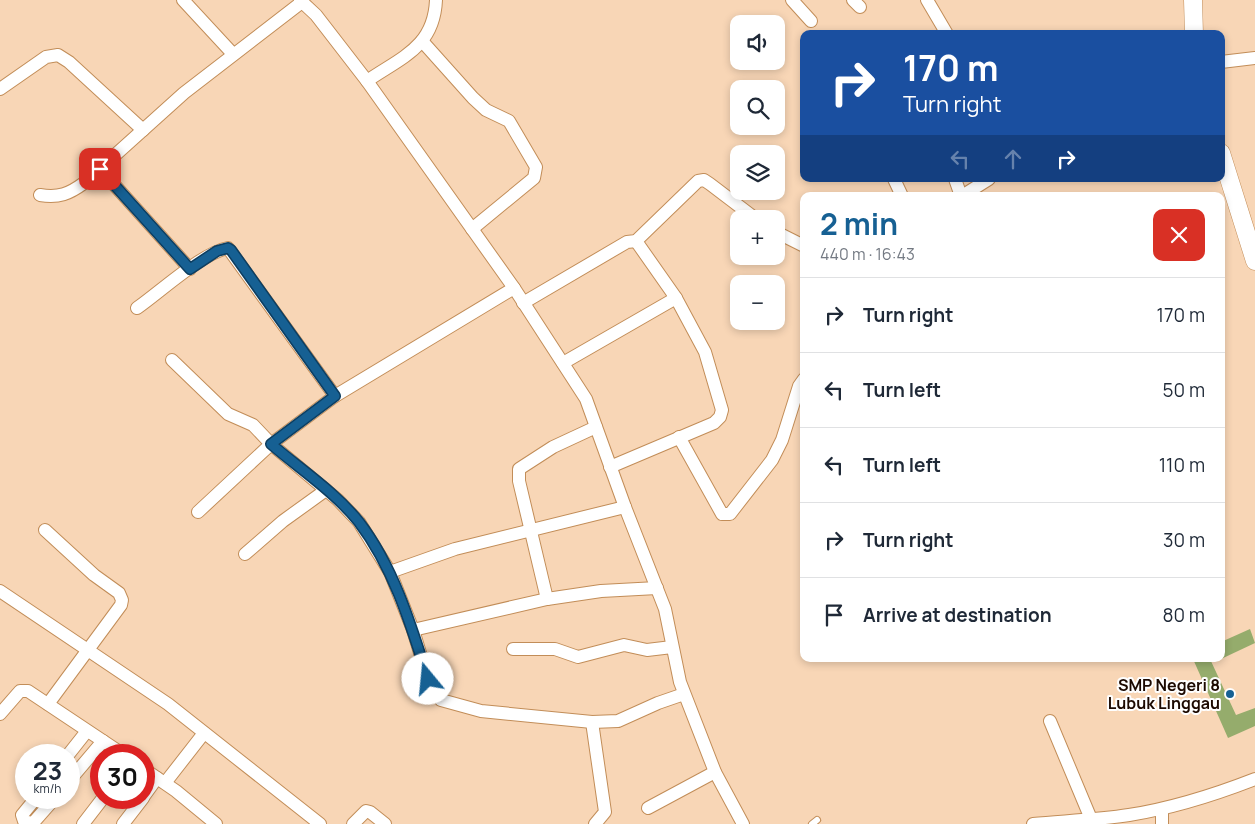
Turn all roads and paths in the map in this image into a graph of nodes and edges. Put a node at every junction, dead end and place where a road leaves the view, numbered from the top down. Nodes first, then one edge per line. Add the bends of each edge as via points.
1 (183, 0) edge
2 (436, 0) edge
3 (792, 0) edge
4 (927, 0) edge
5 (1193, 0) edge
6 (301, 1) edge
7 (811, 22) dead end
8 (945, 30) edge
9 (1194, 30) edge
10 (422, 41) junction
11 (233, 54) junction
12 (1255, 58) edge
13 (1225, 62) edge
14 (367, 81) junction
15 (0, 89) edge
16 (143, 130) junction
17 (1225, 166) edge
18 (100, 169) junction
19 (984, 182) edge
20 (968, 192) edge
21 (40, 195) dead end
22 (744, 210) edge
23 (472, 229) junction
24 (785, 236) edge
25 (636, 241) junction
26 (800, 244) edge
27 (1255, 262) edge
28 (190, 269) junction
29 (514, 288) junction
30 (676, 298) junction
31 (523, 303) junction
32 (137, 308) dead end
33 (172, 360) dead end
34 (563, 363) junction
35 (800, 386) edge
36 (335, 396) junction
37 (596, 427) junction
38 (679, 437) junction
39 (271, 444) junction
40 (610, 467) junction
41 (326, 490) junction
42 (624, 507) junction
43 (198, 512) dead end
44 (44, 530) dead end
45 (532, 530) junction
46 (245, 554) dead end
47 (390, 572) junction
48 (657, 588) junction
49 (0, 591) edge
50 (547, 599) junction
51 (413, 630) junction
52 (672, 647) junction
53 (512, 649) dead end
54 (88, 650) junction
55 (684, 694) junction
56 (48, 704) junction
57 (0, 714) edge
58 (1050, 721) dead end
59 (592, 722) junction
60 (87, 731) junction
61 (204, 733) junction
62 (103, 741) junction
63 (77, 744) edge
64 (108, 744) edge
65 (80, 768) edge
66 (715, 772) junction
67 (155, 776) edge
68 (1255, 778) edge
69 (161, 780) junction
70 (155, 786) edge
71 (648, 808) dead end
72 (27, 809) edge
73 (45, 809) edge
74 (95, 809) edge
75 (134, 809) edge
76 (1162, 809) junction
77 (1091, 819) junction
78 (1075, 822) edge
79 (83, 824) edge
80 (123, 824) edge
81 (216, 824) edge
82 (320, 824) edge
83 (353, 824) edge
84 (385, 824) edge
85 (595, 824) edge
86 (743, 824) edge
87 (1033, 824) edge
88 (1162, 824) edge

1 - 11 street
2 - 10 street via 433,24
3 - 7 street
4 - 8 street
5 - 9 street
6 - 11 street
6 - 14 street
10 - 14 street
10 - 23 street via 486,110 509,121 536,167 534,178
11 - 16 street
12 - 13 street
14 - 23 street
15 - 16 street via 46,57 58,55
16 - 18 street
17 - 27 street
18 - 21 street via 71,193
18 - 28 street
19 - 20 street
22 - 25 street via 704,180 698,181
23 - 29 street
24 - 26 street
25 - 30 street
25 - 31 street via 628,242
28 - 32 street
28 - 36 street via 217,251 231,250
29 - 31 street
29 - 36 street
30 - 34 street
30 - 38 street via 704,352 722,410 714,422
31 - 34 street
33 - 39 street via 228,414 254,426
34 - 37 street via 586,399
35 - 38 street via 772,460 730,514 722,514
36 - 39 street
37 - 40 street
37 - 45 street via 553,447 519,469 518,477
38 - 40 street
39 - 41 street
39 - 43 street
40 - 42 street
41 - 46 street
41 - 47 street via 359,522
42 - 45 street
42 - 48 street
44 - 54 street via 121,596 121,605
45 - 47 street via 455,549
45 - 50 street
47 - 51 street
48 - 50 street via 601,591
48 - 52 street
49 - 54 street
50 - 51 street
51 - 59 street via 428,679 441,700 481,711
52 - 53 street via 647,650 624,645 578,657 555,649
52 - 55 street
54 - 56 street
54 - 61 street via 168,704
55 - 59 street via 618,722
55 - 66 street
56 - 57 street via 22,690
56 - 60 street
58 - 77 street
59 - 85 street via 605,812
60 - 62 street
60 - 63 street
61 - 69 street
61 - 82 street
62 - 64 street
62 - 65 street
66 - 71 street
66 - 86 street
67 - 69 street
68 - 76 street
69 - 70 street
69 - 81 street
72 - 73 street via 22,815 29,824
74 - 79 street
75 - 80 street
76 - 77 street
76 - 88 street
77 - 78 street
78 - 87 street
83 - 84 street via 366,811

